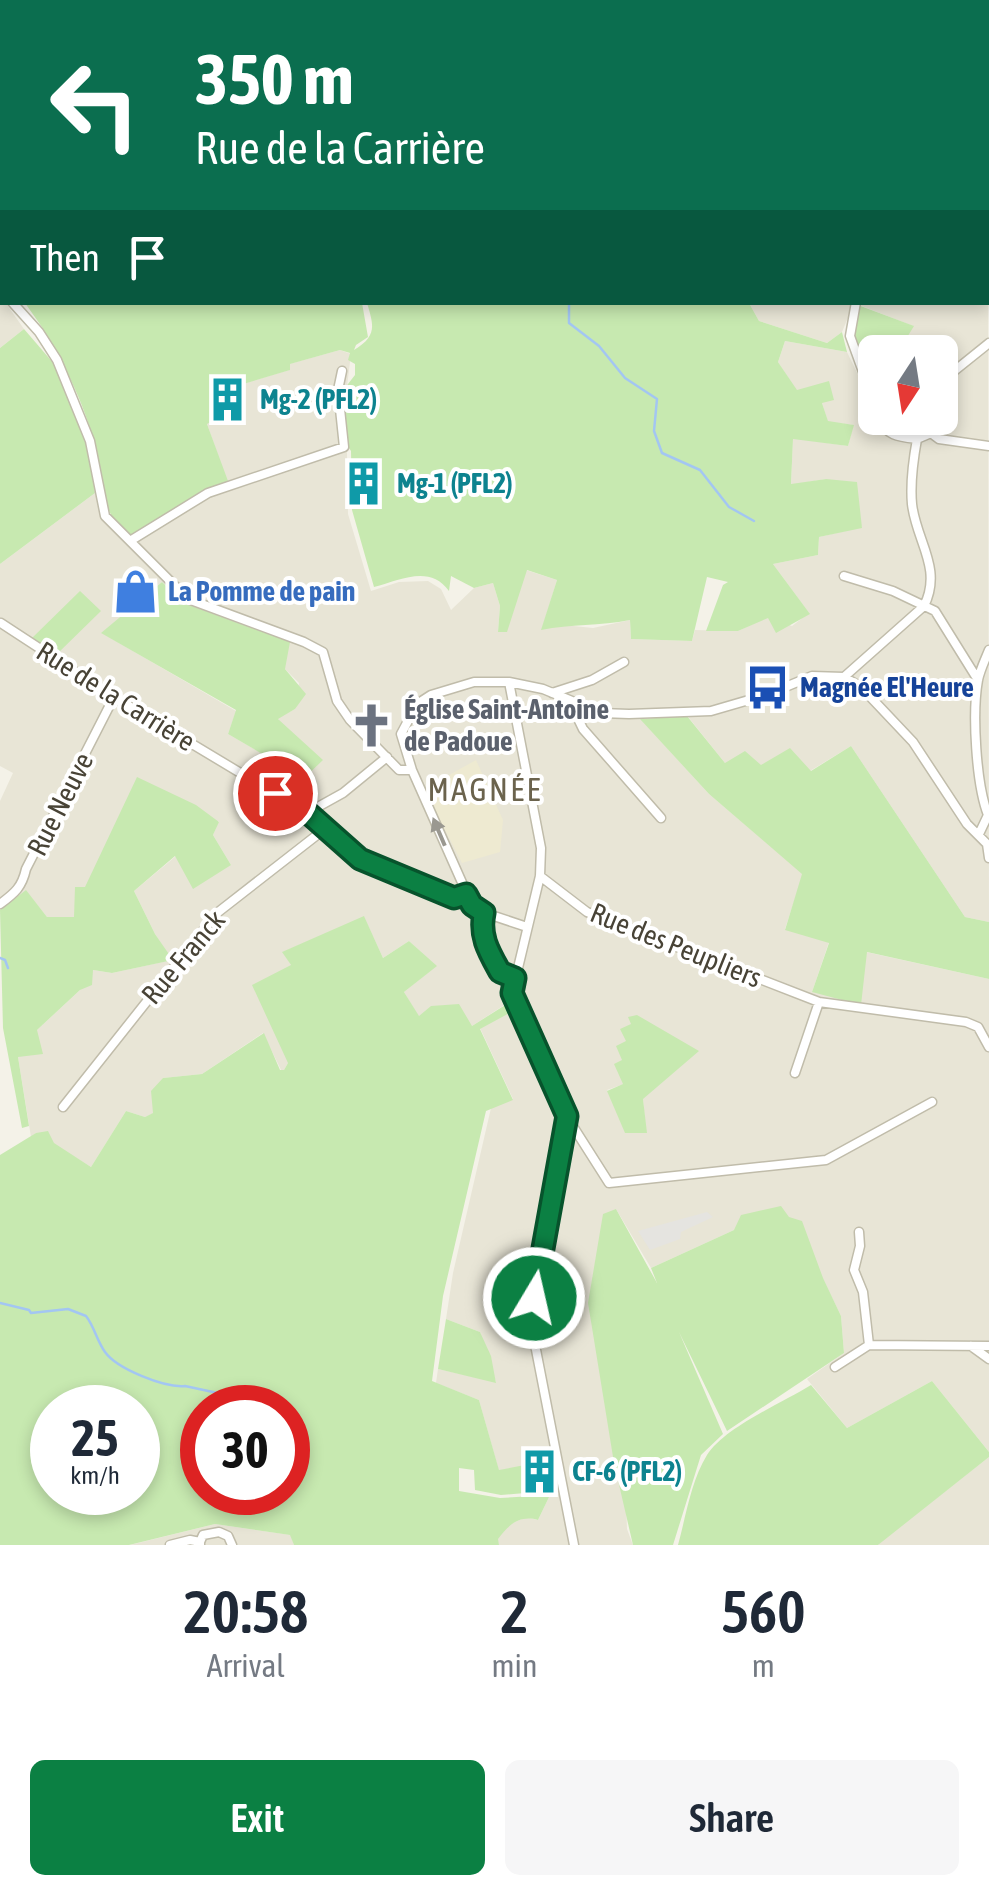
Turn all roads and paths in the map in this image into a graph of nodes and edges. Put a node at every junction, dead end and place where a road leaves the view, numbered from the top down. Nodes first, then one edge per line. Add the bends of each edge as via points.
1 (15, 305) edge
2 (855, 305) edge
3 (989, 343) edge
4 (858, 358) edge
5 (958, 368) edge
6 (342, 371) dead end
7 (893, 435) edge
8 (926, 435) edge
9 (933, 435) edge
10 (917, 439) junction
11 (989, 446) edge
12 (130, 542) junction
13 (844, 576) dead end
14 (924, 606) junction
15 (0, 624) edge
16 (989, 650) edge
17 (624, 662) dead end
18 (844, 677) junction
19 (978, 680) junction
20 (509, 682) junction
21 (552, 693) junction
22 (114, 698) junction
23 (570, 702) junction
24 (387, 757) junction
25 (412, 770) junction
26 (307, 812) junction
27 (660, 818) dead end
28 (326, 828) junction
29 (979, 834) junction
30 (989, 858) edge
31 (540, 876) junction
32 (466, 894) junction
33 (0, 904) edge
34 (484, 913) junction
35 (527, 928) junction
36 (515, 978) junction
37 (820, 1002) junction
38 (989, 1047) edge
39 (795, 1073) dead end
40 (932, 1102) dead end
41 (62, 1107) dead end
42 (567, 1116) junction
43 (858, 1232) dead end
44 (869, 1345) junction
45 (971, 1346) junction
46 (989, 1346) edge
47 (989, 1360) edge
48 (835, 1367) dead end
49 (200, 1544) edge
50 (170, 1545) edge
51 (232, 1545) edge
52 (574, 1545) edge

1 - 12 street via 57,360 90,441 105,516
2 - 4 street via 850,336
3 - 5 street
6 - 12 street via 344,448 208,492
7 - 10 street
8 - 10 street
9 - 11 street
10 - 14 street via 912,507 932,567
12 - 24 street via 188,599 323,652 337,701
13 - 14 street
14 - 18 street
14 - 19 street via 935,611
15 - 22 street, Rue de la Carrière
16 - 19 street
17 - 21 street
18 - 23 street via 812,676 711,711 601,713
18 - 29 street via 861,686 912,742
19 - 29 street via 976,749 988,815
20 - 21 street
20 - 25 street via 474,682 417,704 401,734
20 - 31 street via 542,848
21 - 23 street
22 - 26 street, Rue de la Carrière
22 - 33 street, Rue Neuve via 24,882
23 - 27 street via 583,729
24 - 25 street via 398,770
24 - 26 street
32 -> 25 street
26 - 28 street, Rue de la Carrière
28 - 32 street, Rue de la Carrière via 360,859 454,898
28 - 41 street, Rue Franck via 217,912
29 - 30 street
31 - 35 street
31 - 37 street, Rue des Peupliers via 587,912
32 - 34 street
34 - 35 street
34 - 36 street via 487,946 500,972
35 - 36 street
36 - 42 street via 512,993
37 - 38 street, Rue des Peupliers via 966,1022
37 - 39 street
40 - 42 street via 826,1160 609,1183
42 - 52 street via 531,1324
43 - 44 street via 854,1270
44 - 45 street
44 - 48 street
45 - 46 street
45 - 47 street
49 - 50 street
49 - 51 street via 204,1535 219,1532

